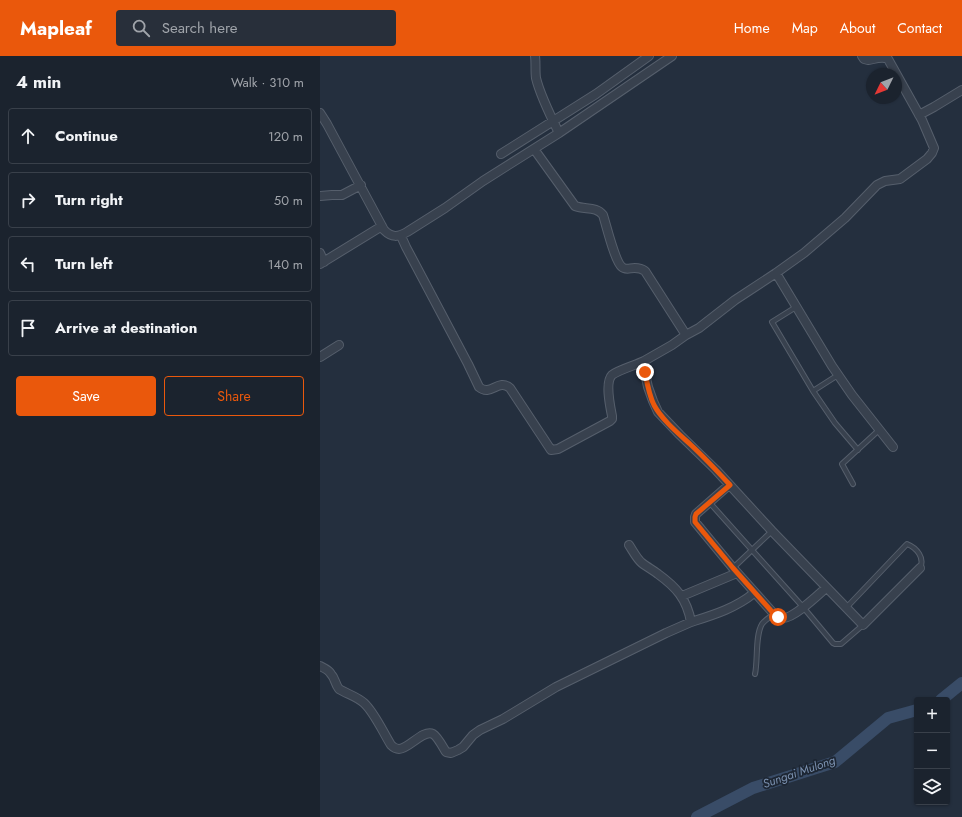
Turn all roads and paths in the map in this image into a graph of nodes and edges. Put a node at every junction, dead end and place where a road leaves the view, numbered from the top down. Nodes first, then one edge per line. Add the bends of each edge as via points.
1 (535, 56) edge
2 (649, 56) edge
3 (862, 56) edge
4 (669, 57) edge
5 (962, 90) edge
6 (320, 113) edge
7 (919, 115) junction
8 (556, 127) junction
9 (534, 149) junction
10 (501, 154) dead end
11 (361, 185) junction
12 (320, 196) edge
13 (382, 226) junction
14 (401, 236) junction
15 (320, 253) edge
16 (322, 263) edge
17 (776, 273) junction
18 (796, 307) junction
19 (686, 335) junction
20 (339, 345) dead end
21 (320, 357) edge
22 (644, 361) junction
23 (838, 375) junction
24 (813, 391) junction
25 (879, 430) junction
26 (893, 447) dead end
27 (858, 450) junction
28 (853, 484) dead end
29 (730, 485) junction
30 (710, 503) junction
31 (772, 531) junction
32 (629, 545) dead end
33 (752, 549) junction
34 (920, 568) joint
35 (735, 571) junction
36 (826, 588) junction
37 (754, 593) junction
38 (682, 596) junction
39 (803, 607) junction
40 (846, 608) junction
41 (774, 614) junction
42 (691, 622) junction
43 (863, 626) junction
44 (320, 666) edge
45 (755, 674) dead end

1 - 8 street via 536,77
2 - 8 street
3 - 7 street via 868,60 887,58
4 - 8 street
5 - 7 street
6 - 11 street
7 - 17 street via 934,148 931,156 900,179 877,185 822,238
8 - 9 street
8 - 10 street
9 - 14 street
9 - 19 street via 575,206 601,212 620,266 645,271
11 - 12 street via 342,195
11 - 13 street
13 - 14 street via 391,236
13 - 16 street
14 - 22 street via 479,387 485,390 501,385 508,386 551,450 558,449 610,422 612,419 609,380 613,374
15 - 16 street
17 - 18 street
17 - 19 street
18 - 23 street
18 - 24 lane via 772,322
19 - 22 street
20 - 21 street
22 - 29 street via 648,387 658,412
23 - 24 lane
23 - 25 street
24 - 27 lane
25 - 26 street
25 - 27 lane
27 - 28 lane via 842,464
29 - 30 street
29 - 31 street
30 - 33 lane
30 - 35 street via 696,514 695,522
31 - 33 lane
31 - 36 street
32 - 38 street via 642,564 657,573
33 - 35 lane
33 - 39 lane
34 - 40 lane via 922,560 919,554 911,546 906,545
34 - 43 street
35 - 37 street
35 - 38 street
36 - 39 street
36 - 40 street
37 - 41 street
37 - 42 street via 725,610
38 - 42 street
39 - 41 street via 784,618
39 - 43 lane via 835,644 840,644
40 - 43 street
41 - 45 lane via 760,629
42 - 44 street via 556,687 480,730 451,753 446,752 433,734 428,733 406,747 394,747 364,703 339,689 328,670

